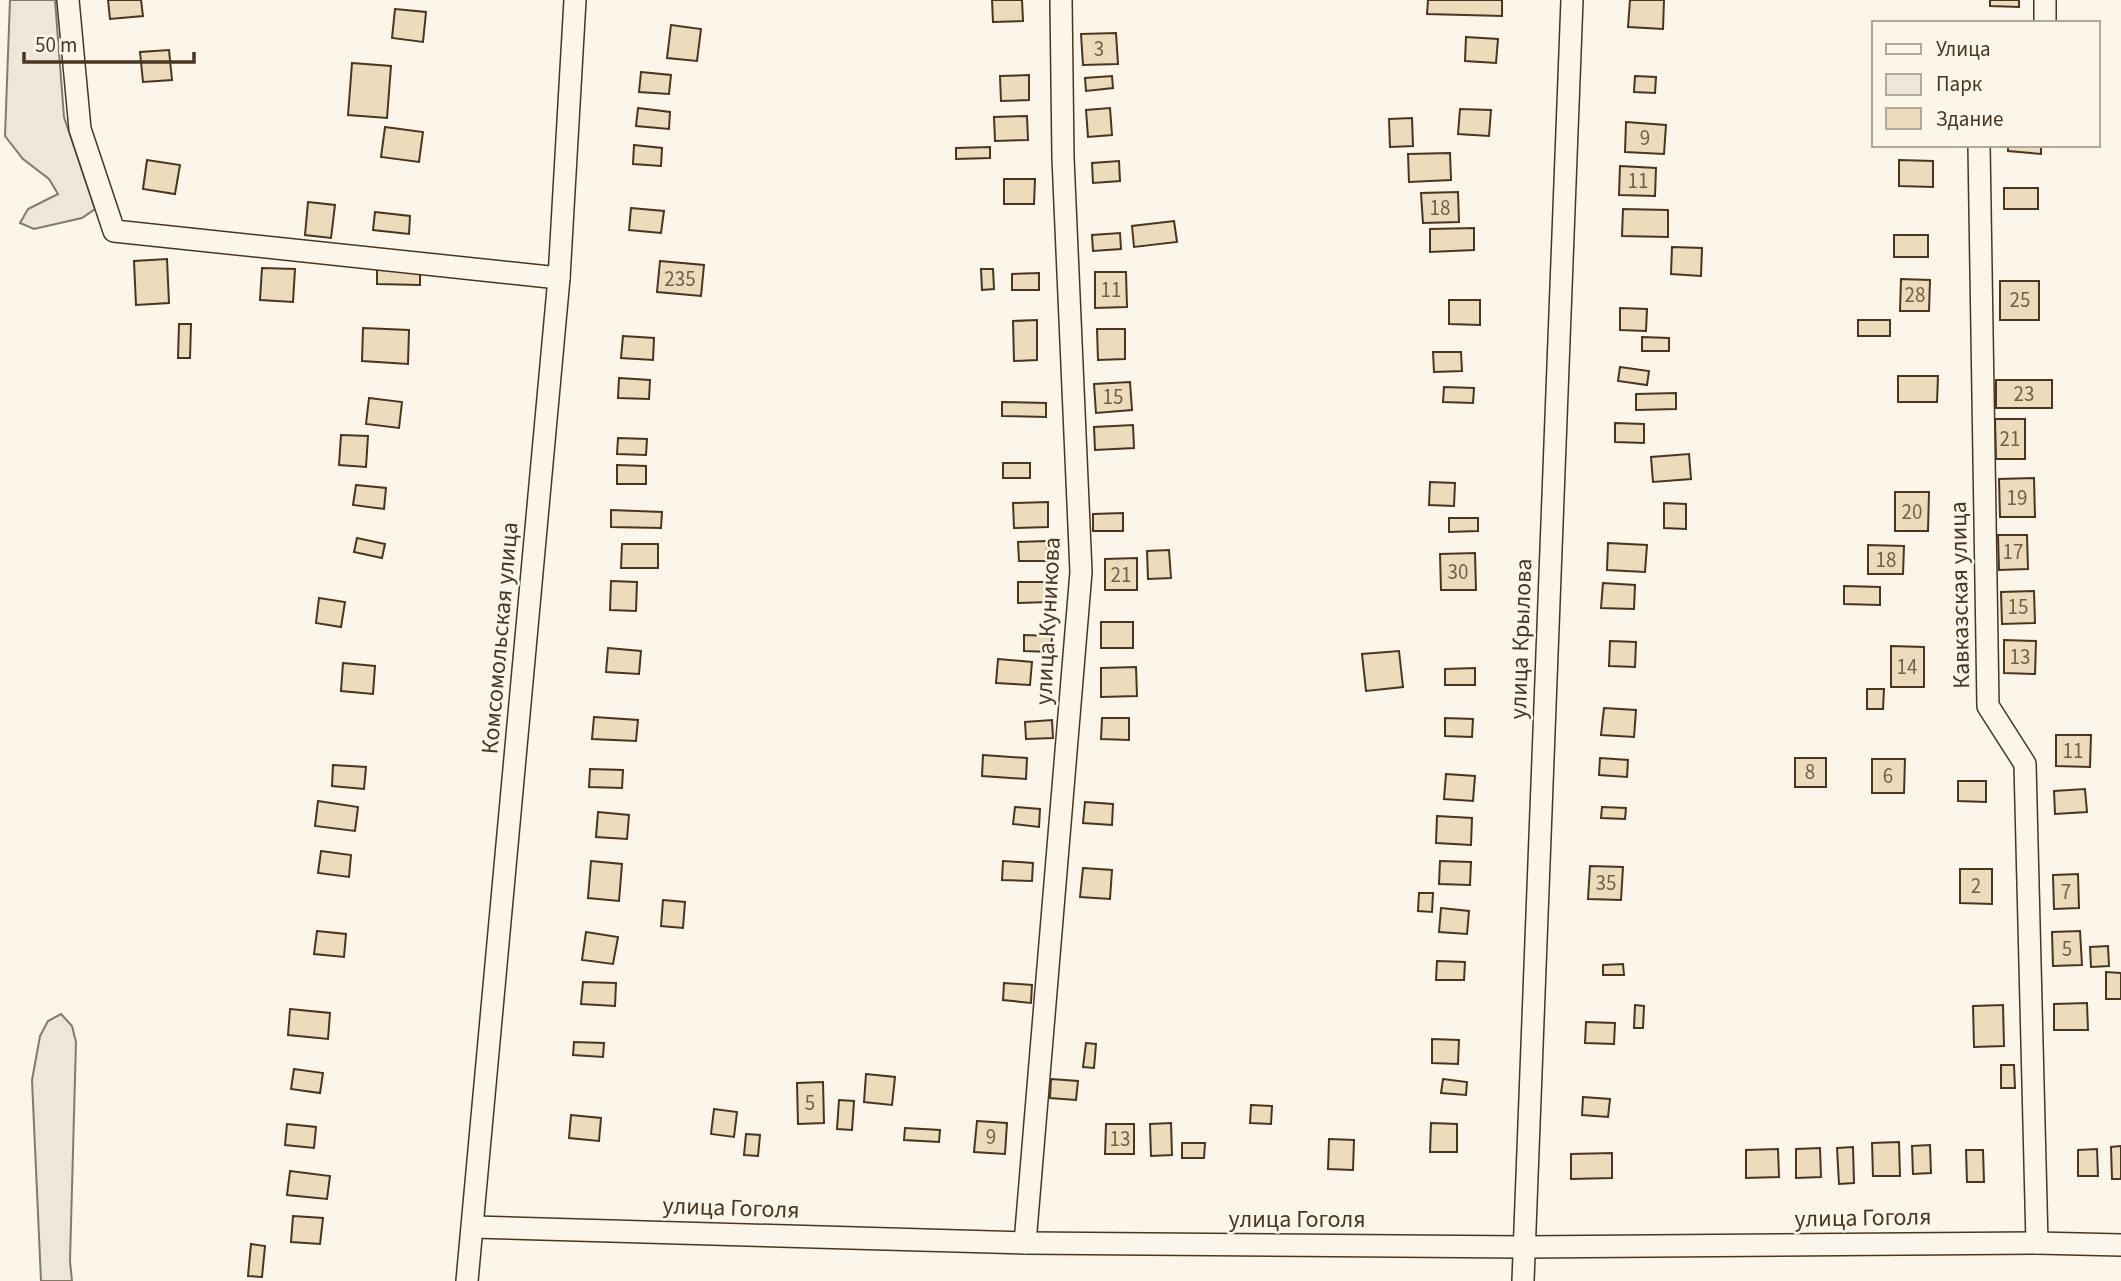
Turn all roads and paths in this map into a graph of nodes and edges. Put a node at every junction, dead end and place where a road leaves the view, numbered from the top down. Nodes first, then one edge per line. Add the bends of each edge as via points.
1 (68, 0) edge
2 (575, 0) edge
3 (1061, 0) edge
4 (1572, 0) edge
5 (2045, 0) edge
6 (2045, 21) edge
7 (1979, 147) edge
8 (559, 278) junction
9 (472, 1227) junction
10 (1025, 1243) junction
11 (2037, 1243) junction
12 (2121, 1245) edge
13 (1524, 1247) junction
14 (467, 1281) edge
15 (1523, 1281) edge

1 - 8 street via 80,129 114,231
2 - 8 street, Комсомольская улица
3 - 10 street, улица Куникова via 1063,158 1081,572
4 - 13 street, улица Крылова
5 - 6 street
7 - 11 street, Кавказская улица via 1988,706 2025,764
8 - 9 street, Комсомольская улица
9 - 10 street, улица Гоголя
9 - 14 street, Комсомольская улица
10 - 13 street, улица Гоголя
11 - 12 street, улица Гоголя
11 - 13 street, улица Гоголя
13 - 15 street, улица Крылова

